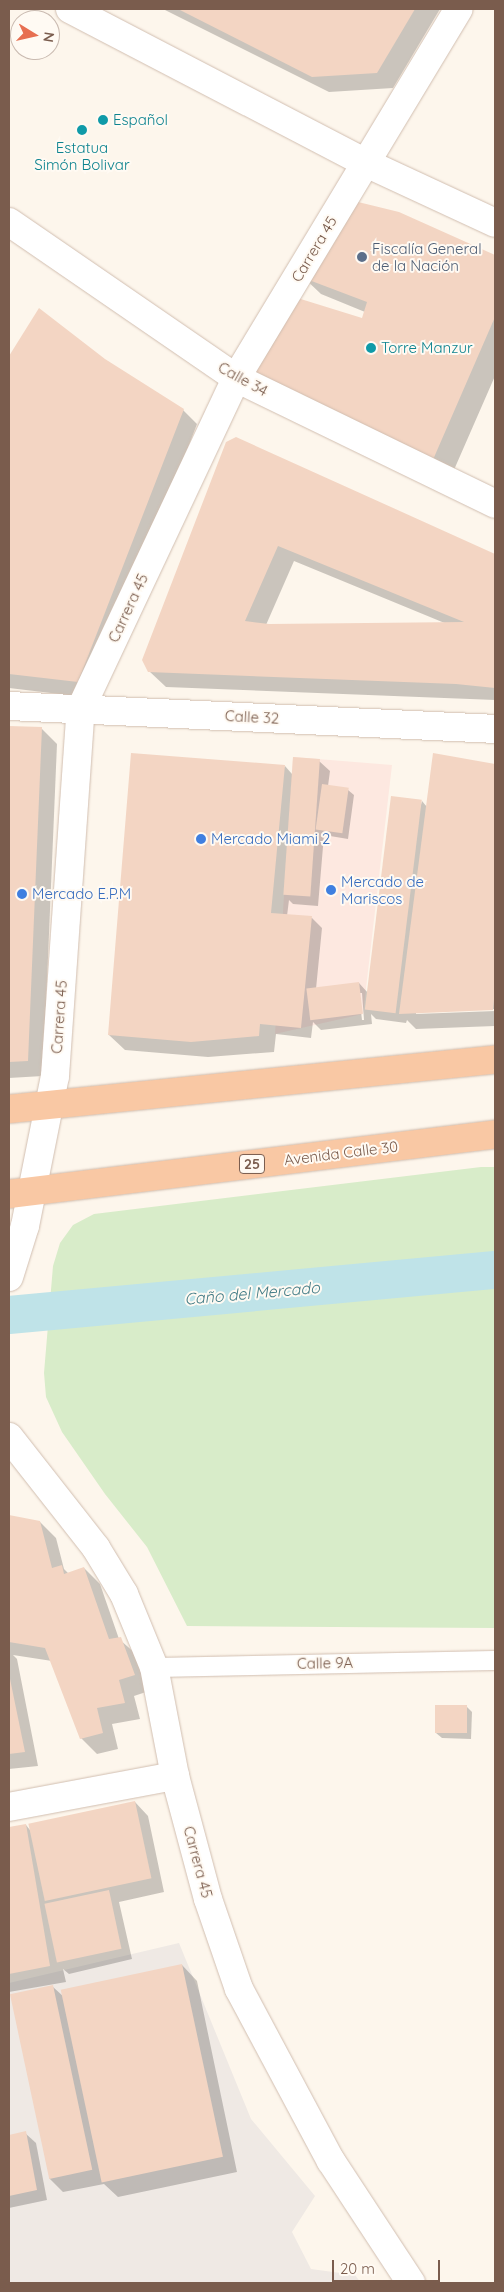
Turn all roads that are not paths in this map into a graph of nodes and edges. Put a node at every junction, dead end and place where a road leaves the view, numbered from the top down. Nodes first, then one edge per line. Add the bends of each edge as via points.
1 (70, 9) edge
2 (459, 9) edge
3 (366, 163) junction
4 (9, 222) edge
5 (495, 224) edge
6 (236, 378) junction
7 (495, 504) edge
8 (9, 706) edge
9 (81, 708) junction
10 (495, 729) edge
11 (495, 1060) edge
12 (49, 1104) junction
13 (9, 1109) edge
14 (495, 1134) edge
15 (20, 1193) edge
16 (9, 1276) edge
17 (9, 1437) edge
18 (495, 1660) edge
19 (154, 1667) junction
20 (175, 1776) junction
21 (9, 1807) edge
22 (411, 2283) edge

1 - 3 street
2 - 3 street, Carrera 45
3 - 5 street
3 - 6 street, Carrera 45
4 - 6 street, Calle 34
6 - 7 street, Calle 34
6 - 9 street, Carrera 45
8 - 9 street, Calle 32
9 - 10 street, Calle 32
9 - 12 street, Carrera 45 via 55,1076
11 - 12 highway
12 - 13 highway
12 - 15 street, Carrera 45
14 - 15 highway, Avenida Calle 30 / 25
15 - 16 street, Carrera 45 via 25,1226
17 - 19 street, Carrera 45 via 96,1548 124,1594
18 - 19 lane, Calle 9A
19 - 20 street, Carrera 45
20 - 21 street
20 - 22 street, Carrera 45 via 208,1899 240,1989 331,2161

